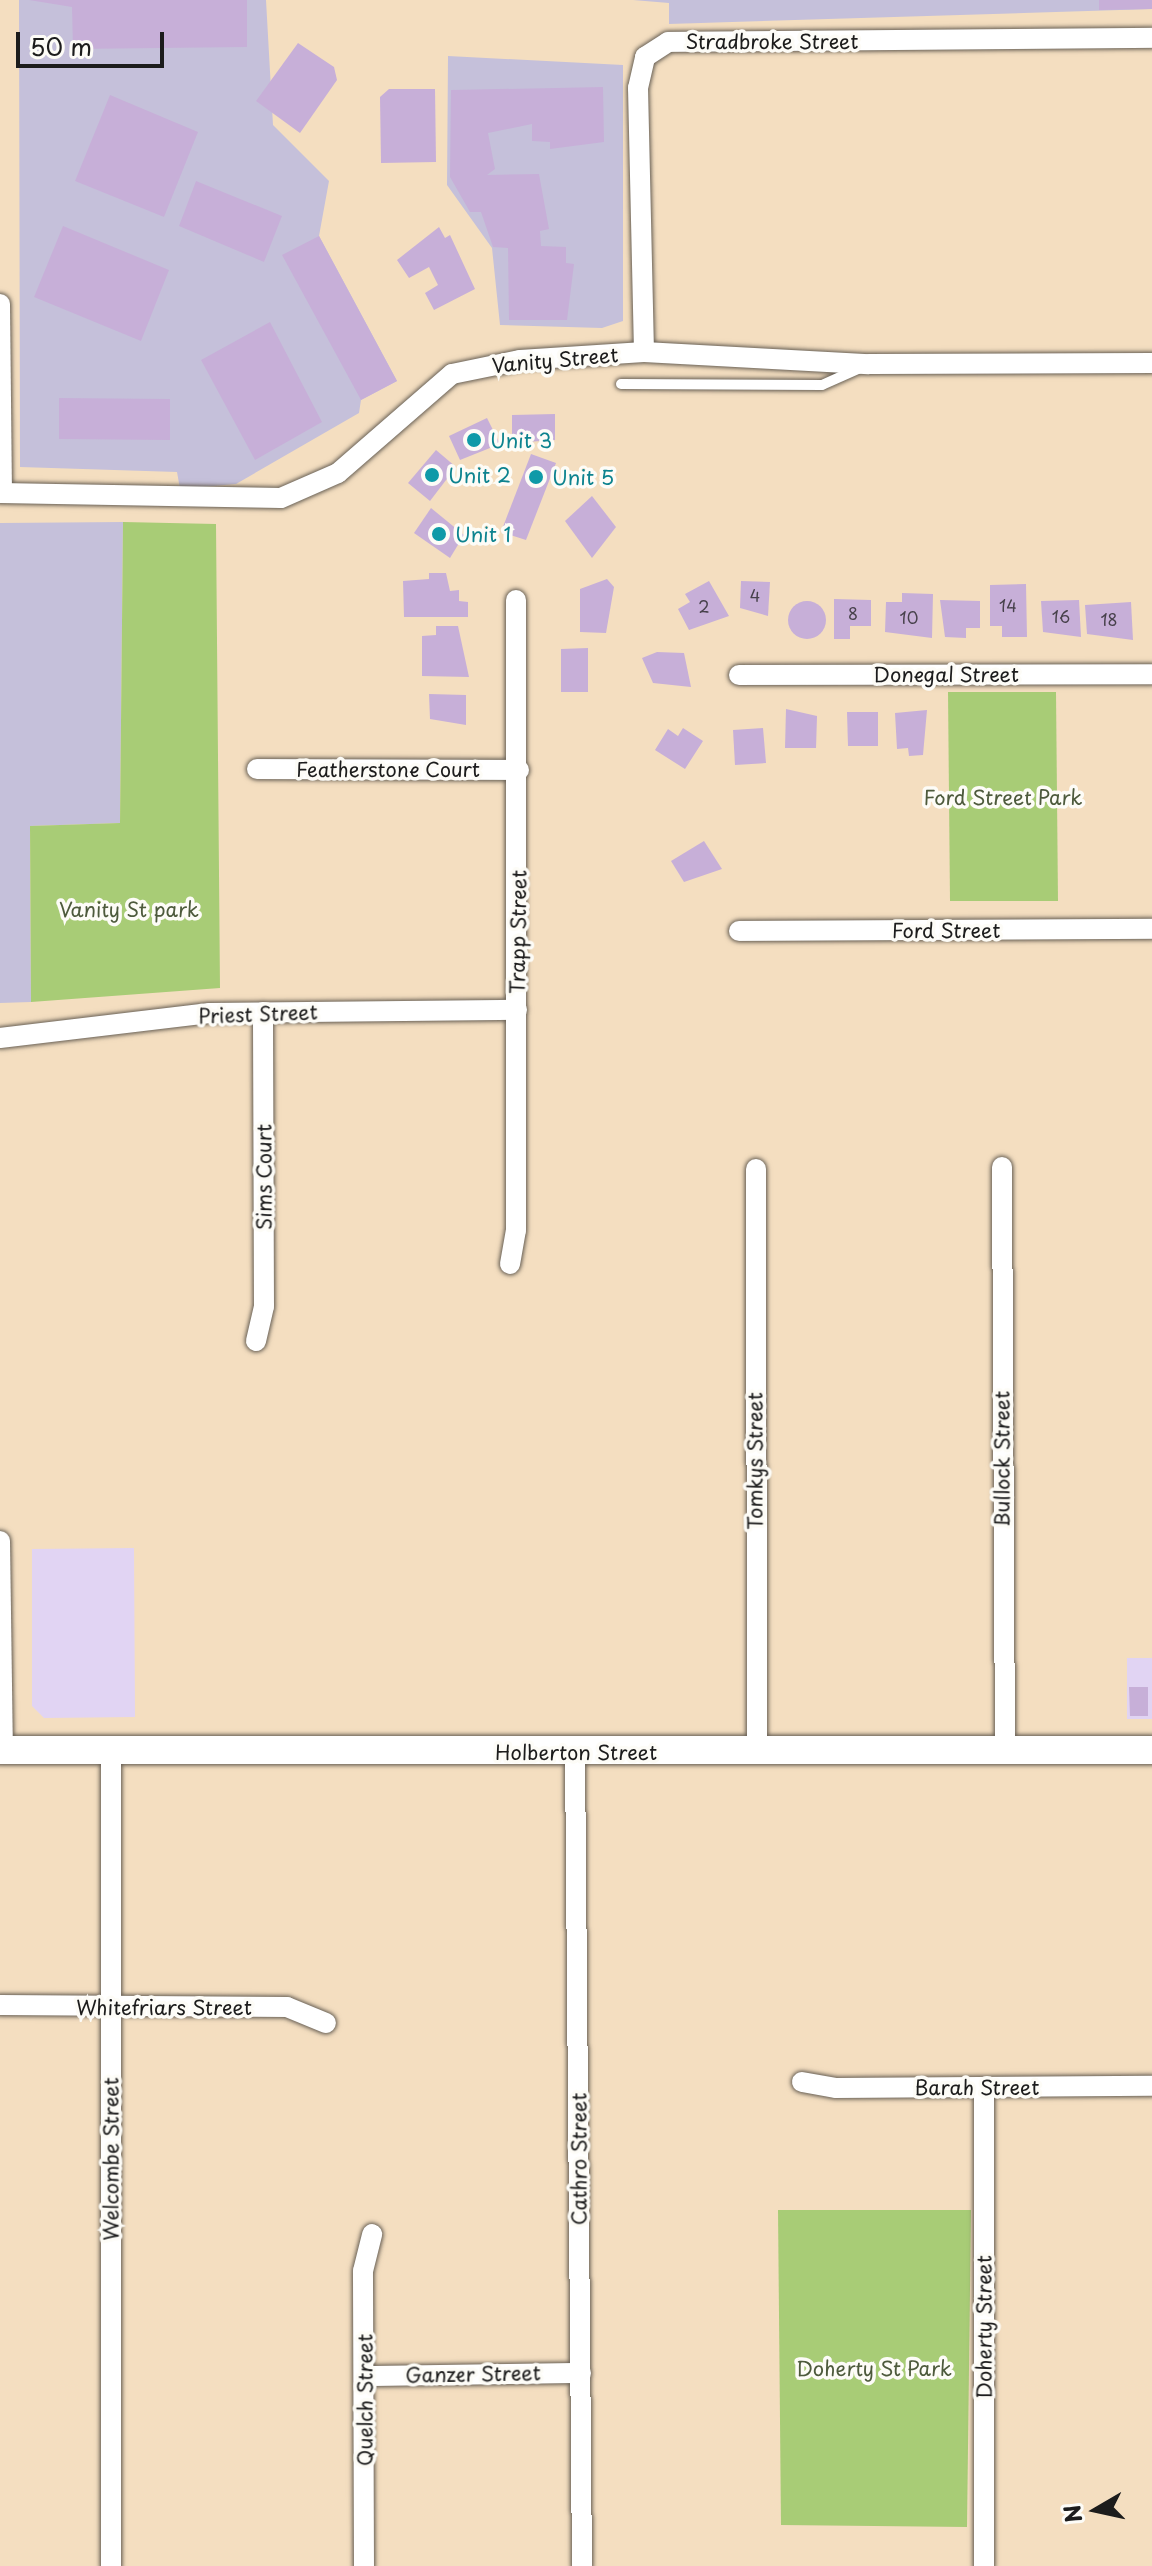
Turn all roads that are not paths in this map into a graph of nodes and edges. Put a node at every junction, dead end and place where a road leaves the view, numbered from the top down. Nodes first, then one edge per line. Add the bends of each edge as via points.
1 (1152, 38) edge
2 (0, 304) edge
3 (644, 352) junction
4 (1152, 363) edge
5 (869, 364) junction
6 (621, 384) dead end
7 (1, 493) edge
8 (516, 600) dead end
9 (1152, 674) edge
10 (739, 675) dead end
11 (257, 769) dead end
12 (519, 770) junction
13 (1152, 929) edge
14 (739, 931) dead end
15 (517, 1010) junction
16 (263, 1012) junction
17 (0, 1038) edge
18 (1002, 1167) dead end
19 (756, 1169) dead end
20 (510, 1264) dead end
21 (256, 1341) dead end
22 (0, 1541) edge
23 (1, 1750) edge
24 (1152, 1750) edge
25 (111, 1751) junction
26 (1005, 1751) junction
27 (575, 1752) junction
28 (757, 1752) junction
29 (0, 2005) edge
30 (110, 2006) junction
31 (326, 2023) dead end
32 (802, 2082) dead end
33 (1152, 2086) edge
34 (984, 2087) junction
35 (372, 2234) dead end
36 (581, 2373) junction
37 (366, 2376) junction
38 (111, 2566) edge
39 (364, 2566) edge
40 (582, 2566) edge
41 (984, 2566) edge

1 - 3 street, Stradbroke Street via 668,42 645,57 638,88
2 - 7 street
3 - 5 street, Vanity Street
3 - 7 street, Vanity Street via 520,360 452,374 338,473 281,498
4 - 5 street, Vanity Street
5 - 6 lane via 822,385
8 - 12 street, Trapp Street
9 - 10 street, Donegal Street
11 - 12 street, Featherstone Court
12 - 15 street, Trapp Street
13 - 14 street, Ford Street
15 - 16 street, Priest Street
15 - 20 street, Trapp Street
16 - 17 street, Priest Street
16 - 21 street, Sims Court via 264,1306
18 - 26 street, Bullock Street
19 - 28 street, Tomkys Street
22 - 23 street
23 - 25 main road, Holberton Street
24 - 26 main road, Holberton Street
25 - 27 main road, Holberton Street
25 - 30 street, Welcombe Street
26 - 28 main road, Holberton Street
27 - 28 main road, Holberton Street
27 - 36 street, Cathro Street
29 - 30 street, Whitefriars Street
30 - 31 street, Whitefriars Street via 287,2007
30 - 38 street, Welcombe Street
32 - 34 street, Barah Street
33 - 34 street, Barah Street
34 - 41 street, Doherty Street
35 - 37 street, Quelch Street via 363,2271
36 - 37 street, Ganzer Street
36 - 40 street, Cathro Street
37 - 39 street, Quelch Street

